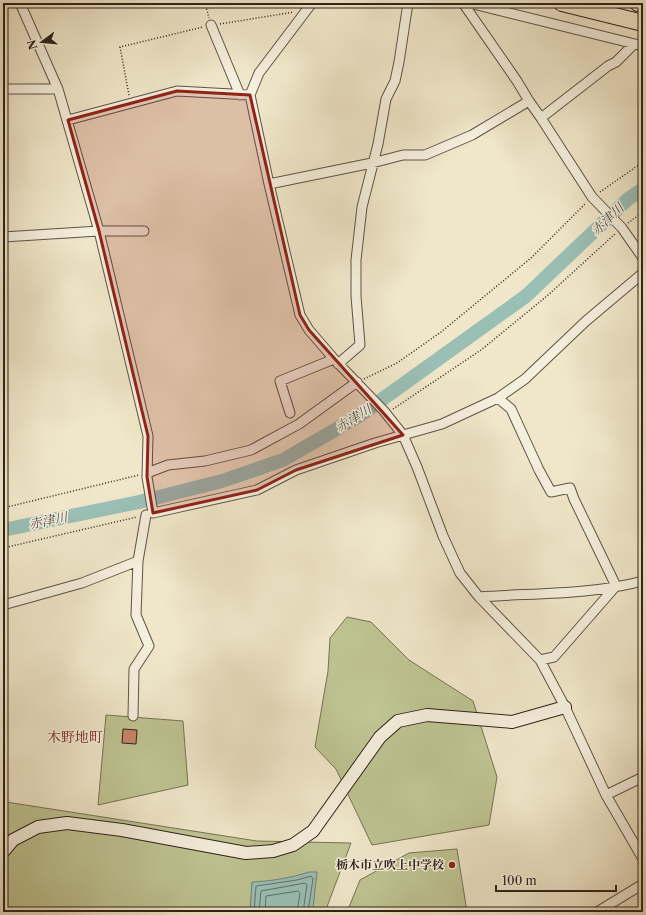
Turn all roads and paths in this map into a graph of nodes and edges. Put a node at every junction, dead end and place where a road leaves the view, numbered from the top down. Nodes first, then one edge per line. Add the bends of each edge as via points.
1 (20, 3) edge
2 (205, 3) edge
3 (312, 3) edge
4 (408, 3) edge
5 (464, 3) edge
6 (468, 3) edge
7 (562, 3) edge
8 (638, 3) edge
9 (643, 4) edge
10 (302, 17) junction
11 (643, 23) edge
12 (211, 25) junction
13 (634, 44) junction
14 (643, 46) edge
15 (3, 89) edge
16 (58, 89) junction
17 (250, 94) junction
18 (240, 95) junction
19 (529, 101) junction
20 (131, 103) junction
21 (541, 118) junction
22 (68, 120) junction
23 (643, 162) edge
24 (372, 163) junction
25 (269, 184) junction
26 (593, 198) junction
27 (643, 212) edge
28 (620, 226) junction
29 (99, 231) junction
30 (144, 231) dead end
31 (3, 237) edge
32 (643, 258) edge
33 (643, 273) edge
34 (336, 362) junction
35 (360, 385) junction
36 (498, 398) junction
37 (385, 412) junction
38 (290, 413) dead end
39 (403, 435) junction
40 (147, 475) junction
41 (3, 508) edge
42 (149, 512) junction
43 (3, 548) edge
44 (138, 561) junction
45 (643, 581) edge
46 (616, 586) junction
47 (479, 597) junction
48 (3, 605) edge
49 (540, 660) junction
50 (564, 707) junction
51 (133, 716) dead end
52 (643, 777) edge
53 (606, 795) junction
54 (3, 852) edge
55 (643, 859) edge
56 (643, 884) edge
57 (597, 912) edge

1 - 16 street
2 - 12 path
3 - 10 street
4 - 24 street via 399,62 386,99
5 - 19 street
6 - 13 street
7 - 11 highway
8 - 9 highway
10 - 12 path via 295,12
10 - 17 street via 259,74
12 - 18 street
12 - 20 path via 120,47
13 - 14 street
13 - 21 street via 616,62
15 - 16 street
16 - 22 street
17 - 18 street
17 - 25 street
18 - 20 street via 177,91
19 - 21 street
19 - 24 street via 472,135 426,155 403,155
20 - 22 street
21 - 26 street
22 - 29 street
23 - 26 path
24 - 25 street
24 - 34 street via 362,207 356,260 360,345
25 - 34 street via 300,315
26 - 28 street
26 - 35 path via 531,258 441,332
27 - 28 path
28 - 32 street
28 - 37 path via 547,296 481,350
29 - 30 street
29 - 31 street
29 - 40 street via 148,436
33 - 36 street via 586,321 525,379
34 - 35 street
34 - 38 street via 280,381
35 - 37 street
35 - 40 street via 299,424 251,450 205,461 168,466
36 - 39 street via 442,424
36 - 46 street via 511,409 551,492 570,488
37 - 39 street
39 - 42 street via 296,470 256,490
39 - 47 street via 460,573
40 - 41 path
40 - 42 street
42 - 43 path
42 - 44 street
44 - 48 street via 82,583
44 - 51 street via 136,615 149,646 134,669
45 - 46 street
46 - 47 street via 567,593
46 - 49 street via 554,657
47 - 49 street
49 - 50 street
50 - 53 street
50 - 54 street via 512,722 427,715 398,721 380,737 313,831 293,845 273,851 246,853 122,830 67,823 38,827 14,840
52 - 53 street
53 - 55 street
56 - 57 street

